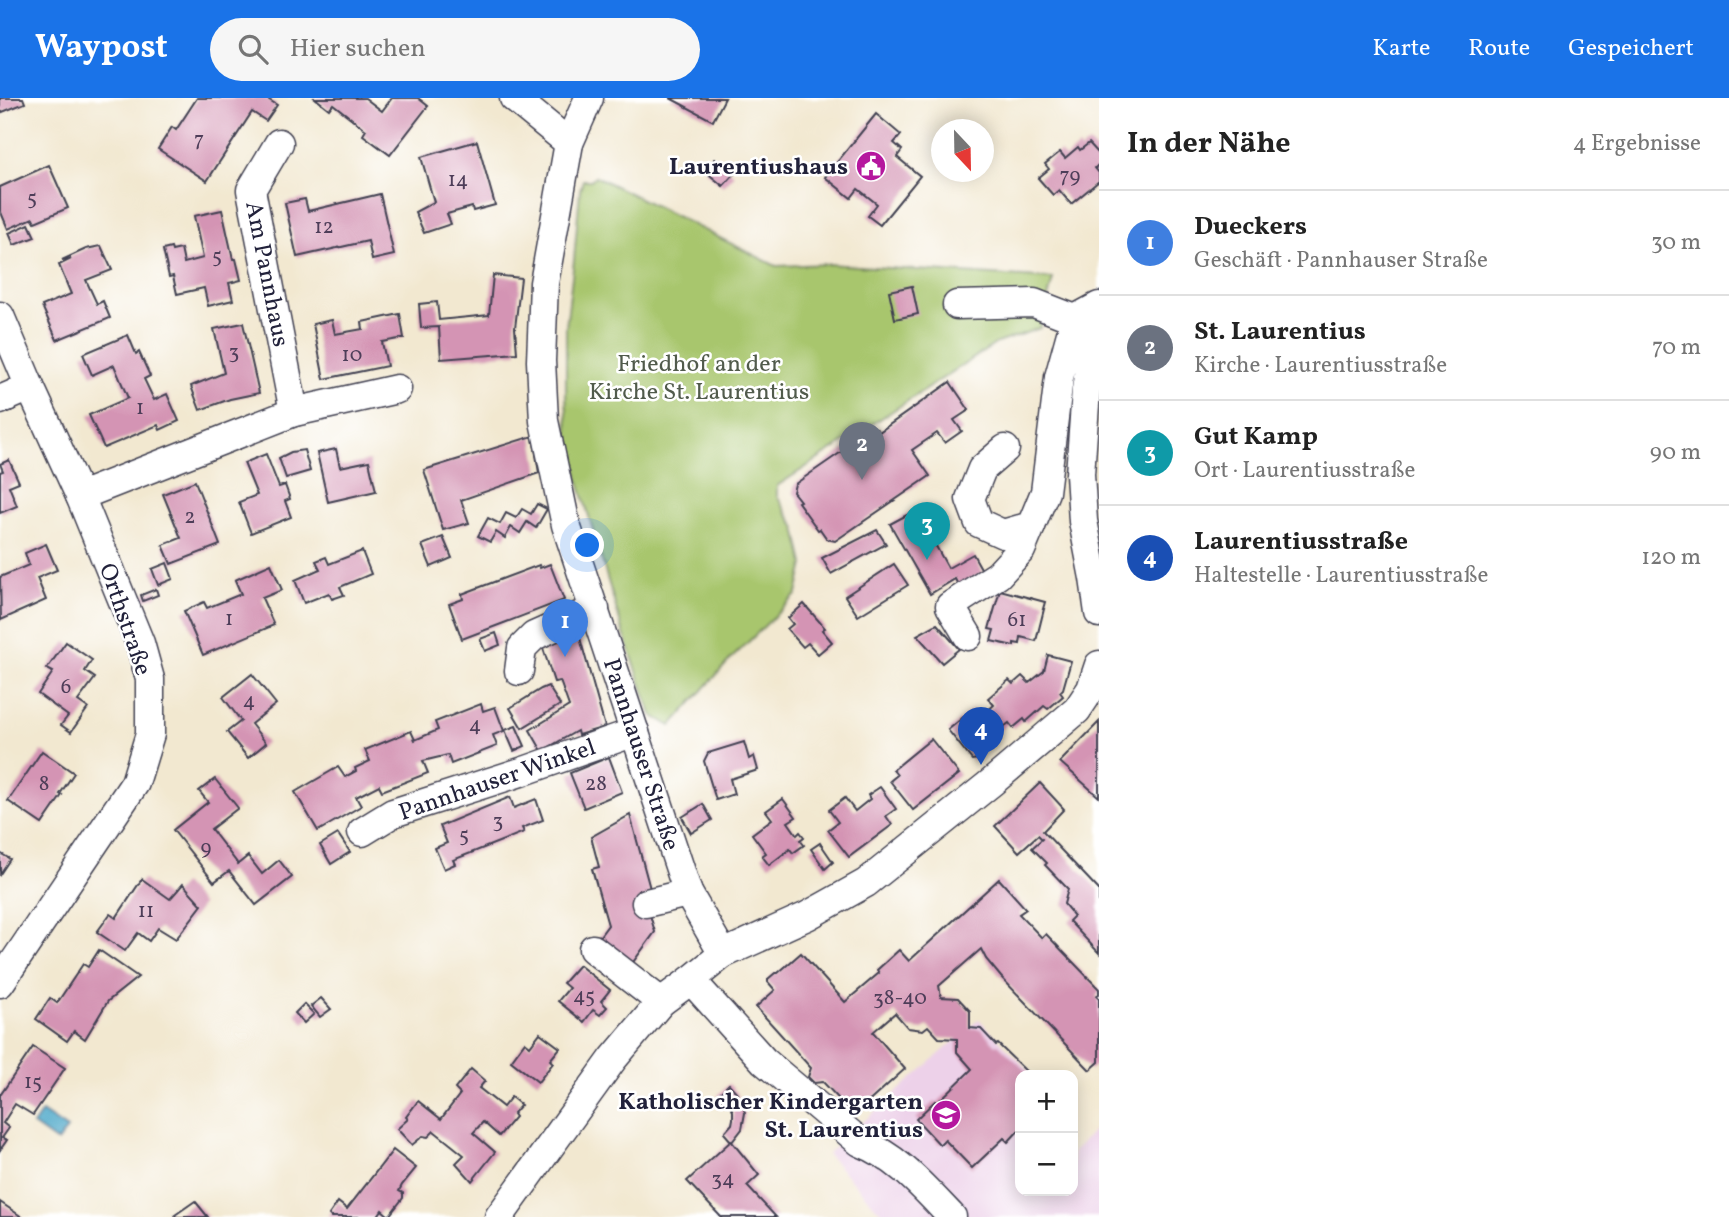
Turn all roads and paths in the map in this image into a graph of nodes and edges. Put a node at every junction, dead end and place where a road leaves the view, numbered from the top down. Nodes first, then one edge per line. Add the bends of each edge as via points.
1 (514, 98) edge
2 (589, 98) edge
3 (279, 143) dead end
4 (569, 143) junction
5 (957, 306) dead end
6 (0, 316) edge
7 (1091, 316) edge
8 (30, 387) junction
9 (397, 389) dead end
10 (0, 400) edge
11 (294, 412) junction
12 (1005, 449) dead end
13 (80, 496) junction
14 (1031, 526) junction
15 (595, 609) junction
16 (1099, 613) edge
17 (968, 636) dead end
18 (1099, 665) edge
19 (519, 671) dead end
20 (635, 732) junction
21 (362, 832) dead end
22 (688, 893) junction
23 (646, 903) dead end
24 (593, 949) dead end
25 (723, 954) junction
26 (691, 980) junction
27 (0, 983) edge
28 (661, 1002) junction
29 (499, 1217) edge
30 (952, 1217) edge

1 - 4 street
2 - 4 street, Pannhauser Straße
3 - 11 street, Am Pannhaus via 251,190
4 - 15 street, Pannhauser Straße via 544,283 544,421 566,525
5 - 7 street via 1034,303
6 - 8 street, Orthstraße
7 - 14 street via 1059,377 1045,492
7 - 16 street via 1093,342 1080,474
8 - 10 street
8 - 13 street, Orthstraße
9 - 11 street
11 - 13 street
12 - 14 street via 982,469 970,499 979,523 1003,534
13 - 27 street, Orthstraße via 140,643 150,679 150,734 135,783
14 - 17 street via 1021,550 998,575 950,606
15 - 19 street via 534,636 522,648
15 - 20 street, Pannhauser Straße
18 - 25 street via 1077,710 866,883
20 - 21 street, Pannhauser Winkel via 393,813
20 - 22 street, Pannhauser Straße
22 - 23 street
22 - 25 street, Pannhauser Straße
24 - 28 street
25 - 26 street
26 - 28 street
26 - 30 street via 764,1061 860,1142 908,1171
28 - 29 street via 613,1059

